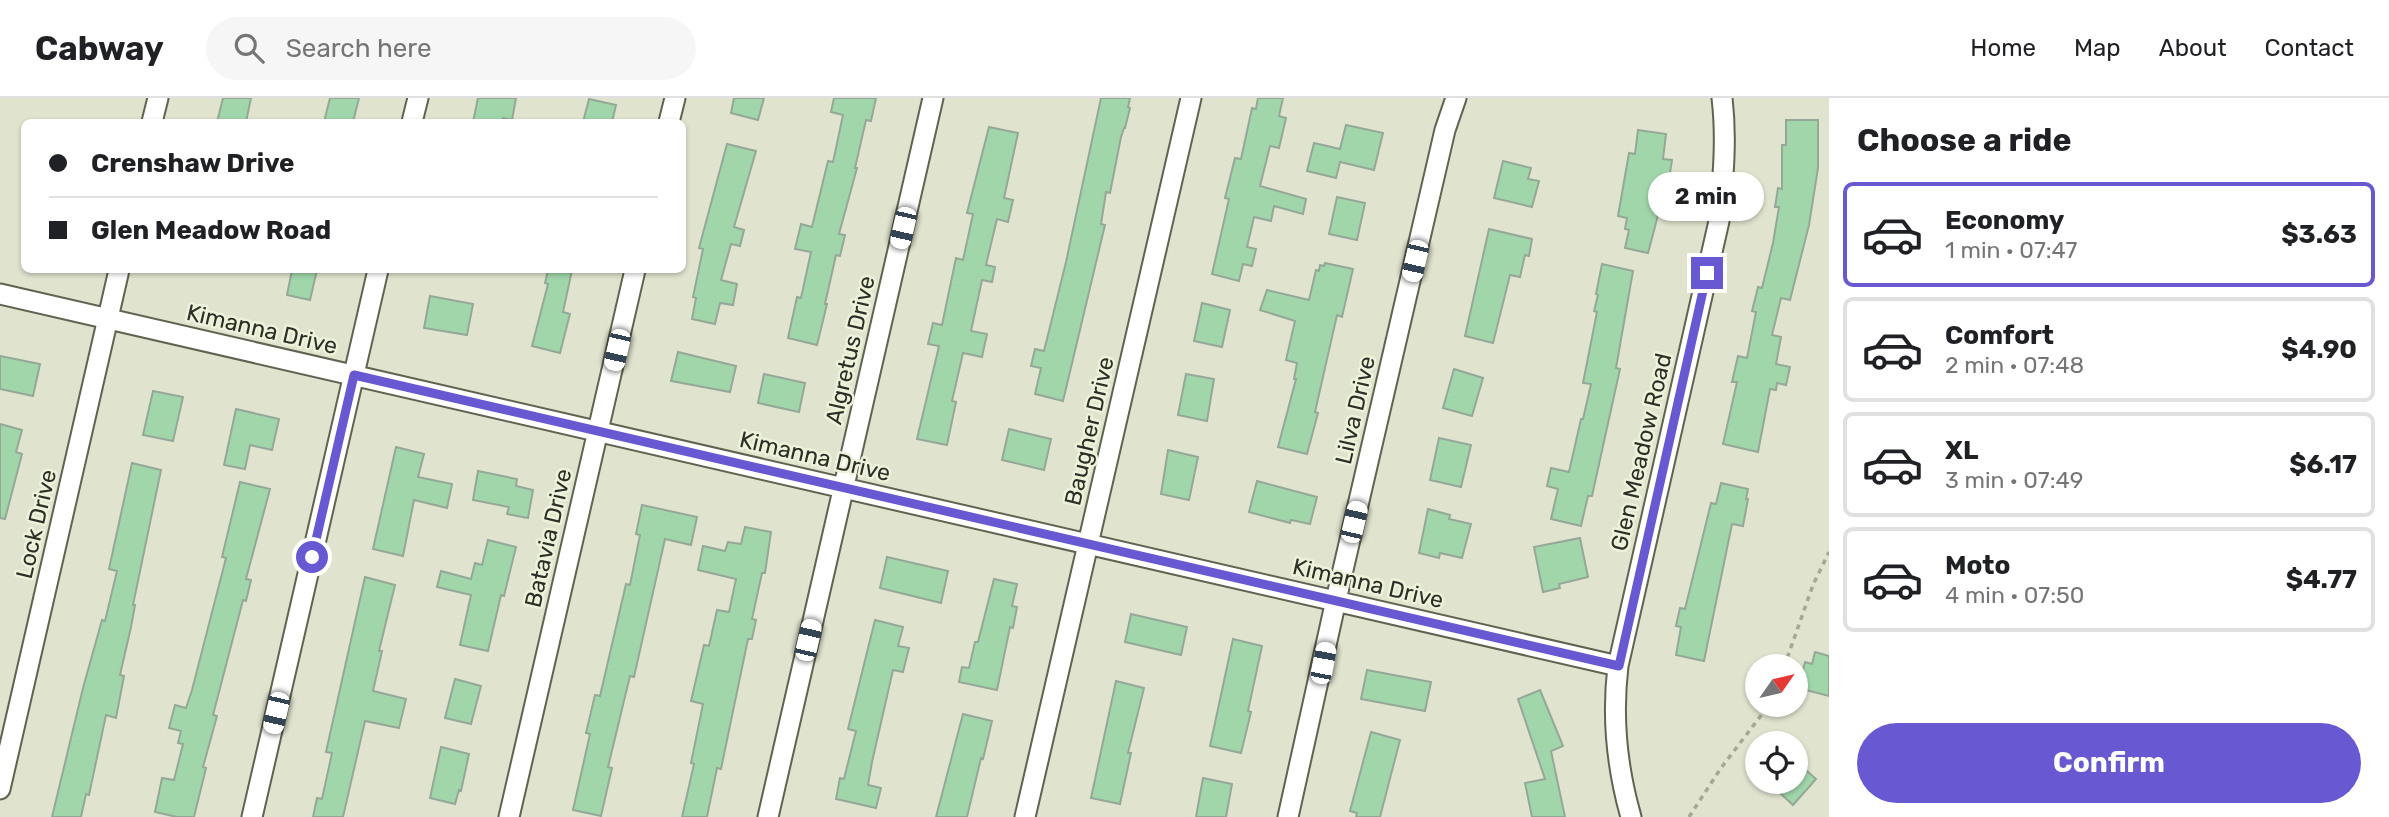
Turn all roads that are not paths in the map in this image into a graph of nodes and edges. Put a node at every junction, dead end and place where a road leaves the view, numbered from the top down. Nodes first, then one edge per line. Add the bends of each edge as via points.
1 (158, 98) edge
2 (418, 98) edge
3 (675, 98) edge
4 (933, 98) edge
5 (1191, 98) edge
6 (1456, 98) edge
7 (1722, 98) edge
8 (153, 119) edge
9 (413, 119) edge
10 (670, 119) edge
11 (118, 273) edge
12 (377, 273) edge
13 (634, 273) edge
14 (0, 294) edge
15 (108, 319) junction
16 (354, 375) junction
17 (598, 431) junction
18 (843, 488) junction
19 (1088, 544) junction
20 (1336, 600) junction
21 (1619, 666) junction
22 (0, 789) edge
23 (252, 817) edge
24 (509, 817) edge
25 (768, 817) edge
26 (1025, 817) edge
27 (1288, 817) edge
28 (1631, 817) edge

1 - 8 street
2 - 9 street
3 - 10 street
4 - 18 street, Algretus Drive
5 - 19 street, Baugher Drive
6 - 20 street, Lilva Drive
7 - 21 street, Glen Meadow Road via 1725,159 1719,221
11 - 15 street, Lock Drive
12 - 16 street
13 - 17 street, Batavia Drive
14 - 15 street, Kimanna Drive
15 - 16 street, Kimanna Drive
15 - 22 street, Lock Drive
16 - 17 street, Kimanna Drive
16 - 23 street
17 - 18 street, Kimanna Drive
17 - 24 street, Batavia Drive
18 - 19 street, Kimanna Drive
18 - 25 street, Algretus Drive
19 - 20 street, Kimanna Drive
19 - 26 street, Baugher Drive
20 - 21 street, Kimanna Drive
20 - 27 street, Lilva Drive
21 - 28 street, Glen Meadow Road via 1616,734

